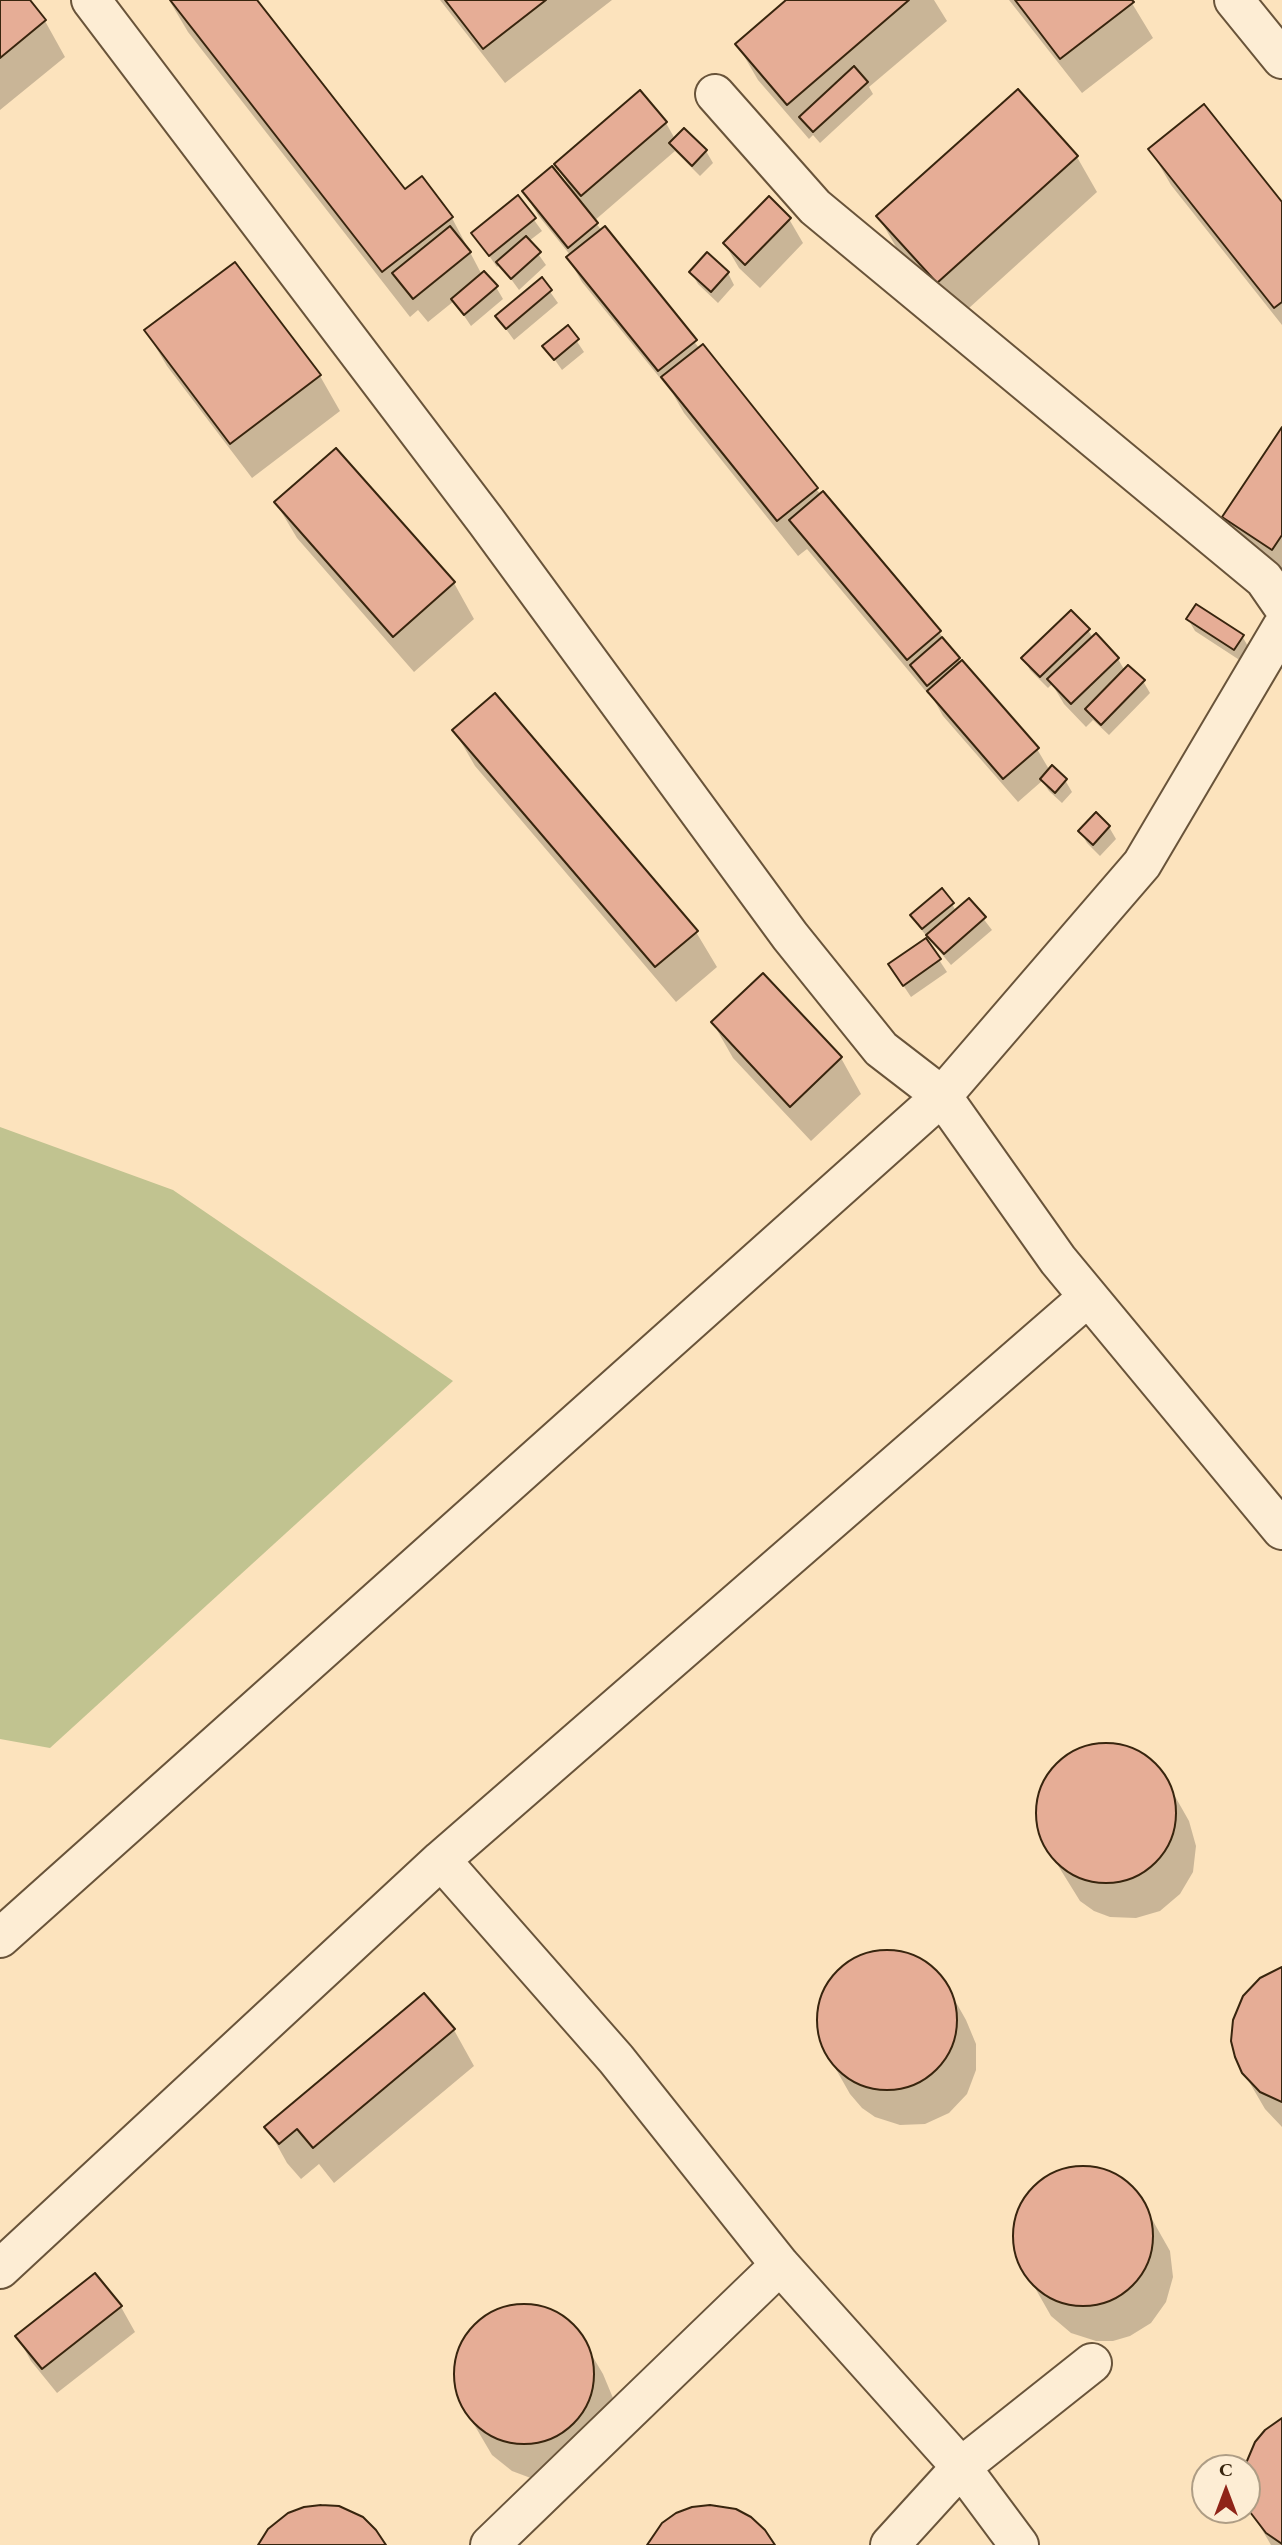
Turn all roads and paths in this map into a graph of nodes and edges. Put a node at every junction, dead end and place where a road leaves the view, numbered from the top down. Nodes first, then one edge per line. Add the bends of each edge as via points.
1 (91, 0) edge
2 (1234, 0) edge
3 (1282, 58) edge
4 (715, 94) dead end
5 (1282, 605) edge
6 (1282, 627) edge
7 (942, 1096) junction
8 (1088, 1297) junction
9 (1282, 1530) edge
10 (440, 1860) junction
11 (0, 1938) edge
12 (780, 2265) junction
13 (0, 2269) edge
14 (1092, 2363) dead end
15 (961, 2467) junction
16 (490, 2545) edge
17 (890, 2545) edge
18 (1019, 2545) edge

1 - 7 lane via 486,521 790,936 881,1049
2 - 3 lane
4 - 5 lane via 815,207 1264,579
6 - 7 lane via 1142,864
7 - 8 lane
7 - 11 lane
8 - 9 lane
8 - 10 lane
10 - 12 lane via 616,2059
10 - 13 lane
12 - 15 lane
12 - 16 lane
14 - 15 lane
15 - 17 lane
15 - 18 lane

